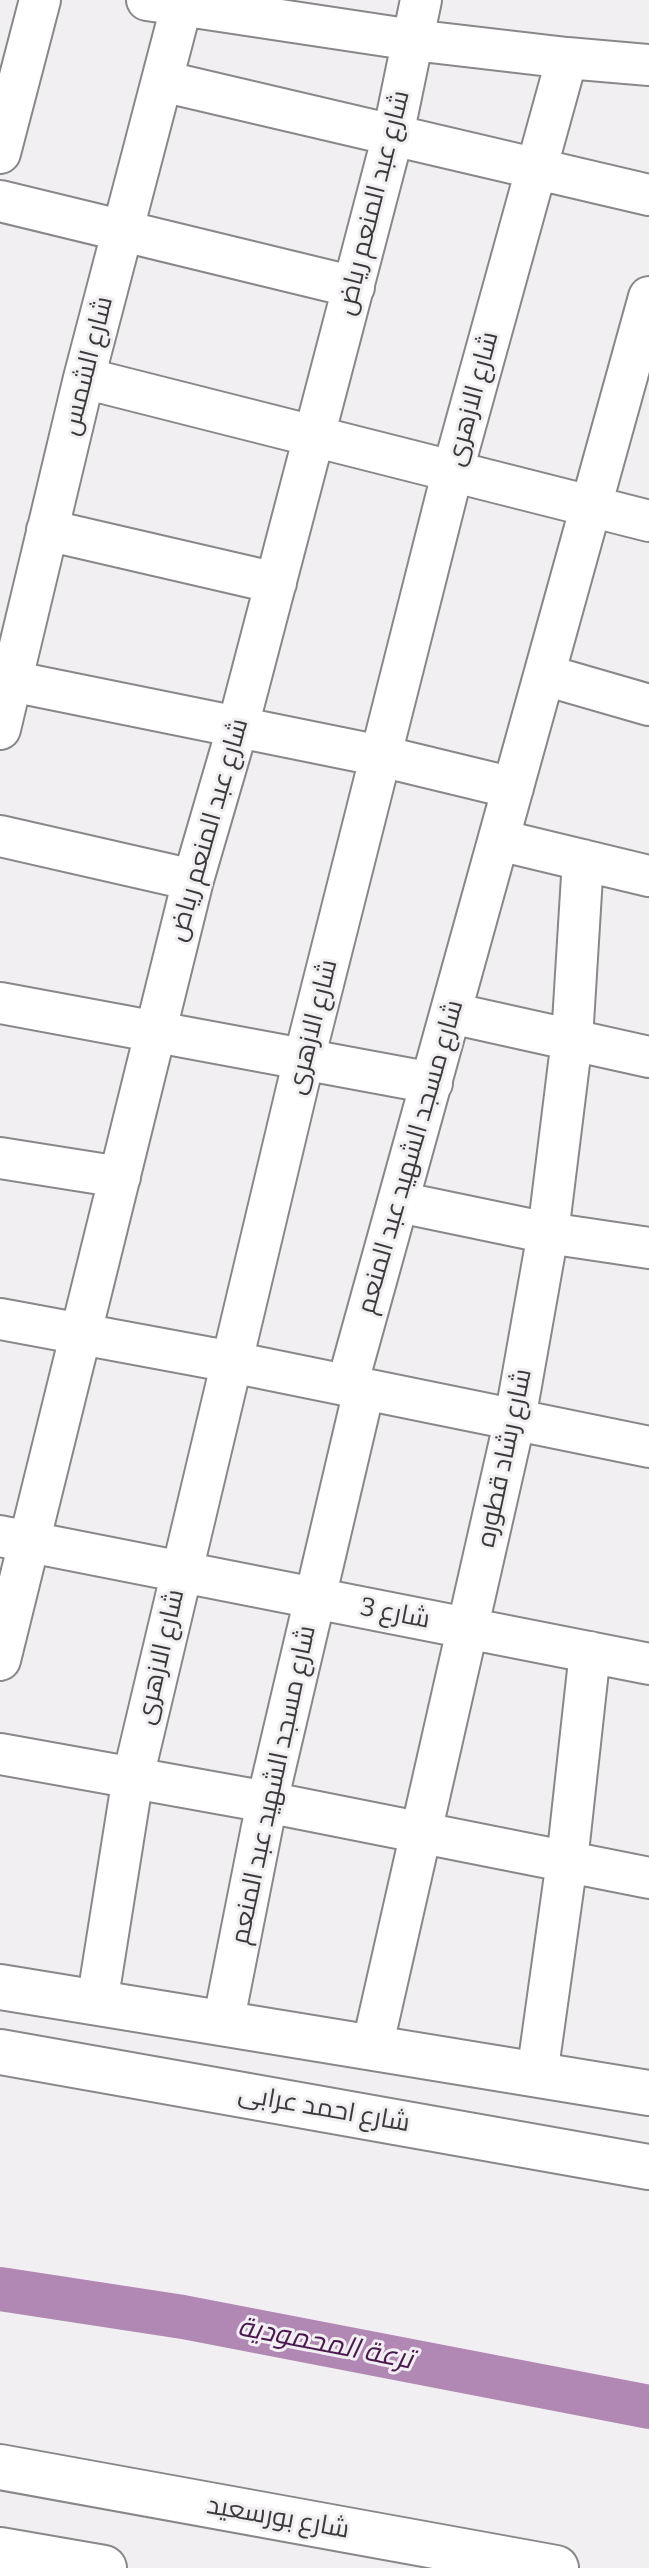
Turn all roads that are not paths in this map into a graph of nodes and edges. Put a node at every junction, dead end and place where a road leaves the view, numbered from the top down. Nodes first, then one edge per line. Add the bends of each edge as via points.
1 (40, 0) edge
2 (421, 0) edge
3 (171, 2) edge
4 (318, 12) edge
5 (413, 40) junction
6 (567, 58) junction
7 (649, 65) edge
8 (162, 81) junction
9 (393, 135) junction
10 (0, 153) edge
11 (536, 168) junction
12 (649, 195) edge
13 (0, 201) edge
14 (123, 230) junction
15 (354, 287) junction
16 (649, 297) edge
17 (84, 378) junction
18 (636, 395) edge
19 (315, 436) junction
20 (453, 470) junction
21 (591, 505) junction
22 (649, 521) edge
23 (47, 530) junction
24 (276, 583) junction
25 (13, 614) edge
26 (545, 675) junction
27 (11, 681) junction
28 (649, 705) edge
29 (238, 726) junction
30 (0, 729) edge
31 (381, 756) junction
32 (513, 788) junction
33 (0, 836) edge
34 (499, 840) junction
35 (583, 860) junction
36 (649, 876) edge
37 (193, 880) junction
38 (0, 1003) edge
39 (451, 1013) junction
40 (156, 1032) junction
41 (572, 1039) junction
42 (649, 1057) edge
43 (304, 1059) junction
44 (432, 1083) junction
45 (0, 1158) edge
46 (120, 1177) junction
47 (399, 1202) junction
48 (548, 1233) junction
49 (649, 1248) edge
50 (0, 1319) edge
51 (81, 1334) junction
52 (232, 1362) junction
53 (357, 1388) junction
54 (515, 1419) junction
55 (649, 1447) edge
56 (15, 1539) edge
57 (181, 1572) junction
58 (314, 1599) junction
59 (468, 1628) junction
60 (590, 1652) junction
61 (0, 1660) edge
62 (649, 1664) edge
63 (0, 1754) edge
64 (133, 1777) junction
65 (267, 1802) junction
66 (421, 1832) junction
67 (567, 1861) junction
68 (649, 1878) edge
69 (0, 1987) edge
70 (97, 2003) junction
71 (223, 2024) junction
72 (372, 2048) junction
73 (0, 2052) edge
74 (537, 2075) junction
75 (649, 2093) edge
76 (649, 2167) edge
77 (0, 2467) edge
78 (0, 2550) edge
79 (104, 2568) edge
80 (556, 2568) edge

1 - 10 street
2 - 5 street, شارع عبد المنعم رياض
3 - 4 street
3 - 8 street, شارع الشمس
4 - 5 street
5 - 6 street
5 - 9 street, شارع عبد المنعم رياض
6 - 7 street
6 - 11 street, شارع الازهرى
8 - 9 street
8 - 14 street, شارع الشمس
9 - 11 street
9 - 15 street, شارع عبد المنعم رياض
11 - 12 street
11 - 20 street, شارع الازهرى
13 - 14 street
14 - 15 street
14 - 17 street, شارع الشمس
15 - 19 street, شارع عبد المنعم رياض
16 - 18 street, شارع مسجد الشهيد عبد المنعم
17 - 19 street
17 - 23 street, شارع الشمس
18 - 21 street, شارع مسجد الشهيد عبد المنعم
19 - 20 street
19 - 24 street, شارع عبد المنعم رياض
20 - 21 street
20 - 31 street, شارع الازهرى
21 - 22 street
21 - 26 street, شارع مسجد الشهيد عبد المنعم
23 - 24 street
23 - 25 street, شارع الشمس
24 - 29 street, شارع عبد المنعم رياض
25 - 27 street, شارع الشمس
26 - 28 street
26 - 32 street, شارع مسجد الشهيد عبد المنعم
27 - 29 street
27 - 30 street, شارع الشمس
29 - 31 street
29 - 37 street, شارع عبد المنعم رياض
31 - 32 street
31 - 43 street, شارع الازهرى
32 - 34 street, شارع مسجد الشهيد عبد المنعم
33 - 37 street
34 - 35 street
34 - 39 street, شارع مسجد الشهيد عبد المنعم
35 - 36 street
35 - 41 street, شارع رشاد قطوره
37 - 40 street, شارع عبد المنعم رياض
38 - 40 street
39 - 41 street
39 - 44 street, شارع مسجد الشهيد عبد المنعم
40 - 43 street
40 - 46 street, شارع عبد المنعم رياض
41 - 42 street
41 - 48 street, شارع رشاد قطوره
43 - 44 street
43 - 52 street, شارع الازهرى
44 - 47 street, شارع مسجد الشهيد عبد المنعم
45 - 46 street
46 - 51 street, شارع عبد المنعم رياض
47 - 48 street
47 - 53 street, شارع مسجد الشهيد عبد المنعم via 351,1371
48 - 49 street
48 - 54 street, شارع رشاد قطوره
50 - 51 street
51 - 52 street
51 - 56 street, شارع عبد المنعم رياض
52 - 53 street
52 - 57 street, شارع الازهرى
53 - 54 street
53 - 58 street, شارع مسجد الشهيد عبد المنعم via 360,1407
54 - 55 street
54 - 59 street, شارع رشاد قطوره
56 - 57 street, شارع 3
56 - 61 street, شارع عبد المنعم رياض
57 - 58 street, شارع 3
57 - 64 street, شارع الازهرى
58 - 59 street, شارع 3
58 - 65 street, شارع مسجد الشهيد عبد المنعم
59 - 60 street, شارع 3
59 - 66 street, شارع رشاد قطوره
60 - 62 street, شارع 3
60 - 67 street
63 - 64 street
64 - 65 street
64 - 70 street, شارع الازهرى
65 - 66 street
65 - 71 street, شارع مسجد الشهيد عبد المنعم
66 - 67 street
66 - 72 street, شارع رشاد قطوره
67 - 68 street
67 - 74 street
69 - 70 main road
70 - 71 main road
71 - 72 main road
72 - 74 main road
73 - 76 main road, شارع احمد عرابى
74 - 75 main road
77 - 80 main road, شارع بورسعيد
78 - 79 main road

